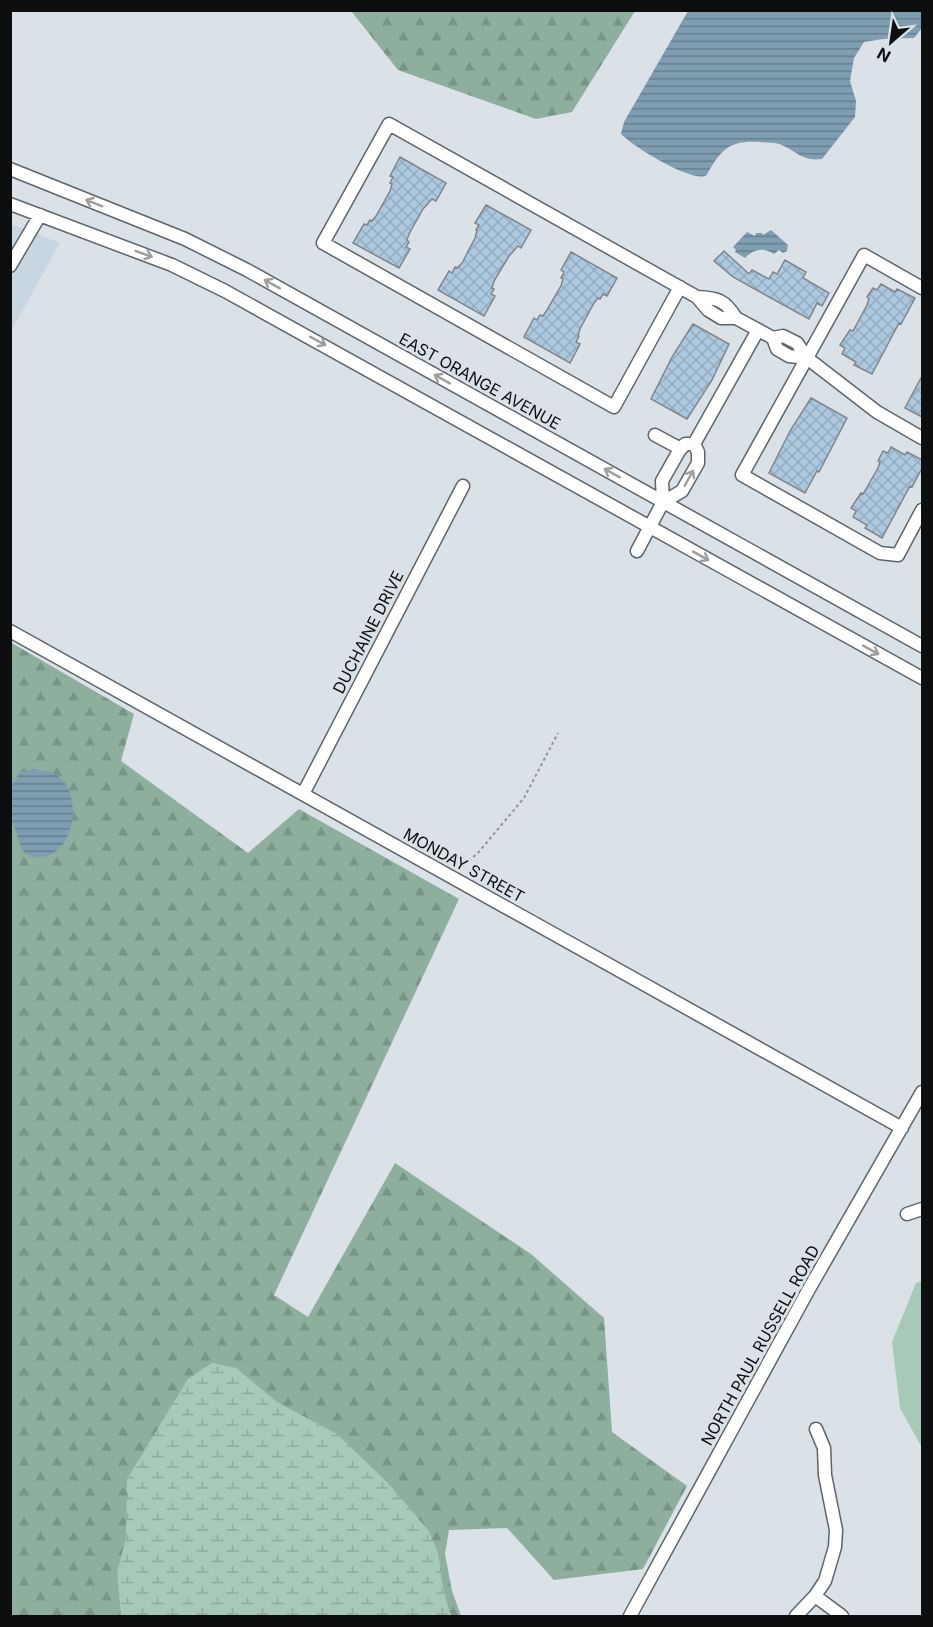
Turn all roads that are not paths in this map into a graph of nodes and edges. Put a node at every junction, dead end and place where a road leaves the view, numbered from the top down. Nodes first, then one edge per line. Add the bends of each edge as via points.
1 (10, 169) edge
2 (10, 204) edge
3 (40, 215) junction
4 (10, 266) edge
5 (680, 287) junction
6 (922, 288) edge
7 (758, 330) junction
8 (807, 358) junction
9 (655, 435) dead end
10 (922, 438) edge
11 (694, 444) junction
12 (681, 449) junction
13 (463, 486) dead end
14 (663, 502) junction
15 (922, 510) edge
16 (650, 527) junction
17 (637, 550) dead end
18 (10, 631) edge
19 (922, 646) edge
20 (922, 678) edge
21 (303, 794) junction
22 (922, 1092) edge
23 (902, 1128) junction
24 (922, 1209) edge
25 (907, 1214) dead end
26 (816, 1429) dead end
27 (815, 1596) junction
28 (630, 1617) edge
29 (796, 1617) edge
30 (842, 1617) edge

14 -> 1 street, EAST ORANGE AVENUE via 247,270 185,239
2 - 3 street
3 - 4 street
3 -> 16 street via 172,265 225,291
5 - 5 street via 614,407 323,243 389,124
5 - 7 street via 721,318 736,318
6 - 8 street via 864,255
7 - 8 street via 773,338 777,349 789,356
7 - 11 street
8 - 10 street via 876,412
8 - 15 street via 742,476 880,553 898,555
9 - 12 street
11 - 12 street via 685,444
14 -> 11 street via 682,491 698,463
12 - 14 street via 662,481
13 - 21 street, DUCHAINE DRIVE
14 - 16 street
14 - 19 street, EAST ORANGE AVENUE
16 - 17 street
16 -> 20 street
18 - 21 street, MONDAY STREET
21 - 23 street, MONDAY STREET
22 - 23 street, NORTH PAUL RUSSELL ROAD
23 - 28 street, NORTH PAUL RUSSELL ROAD via 809,1289
24 - 25 street
26 - 27 street via 824,1448 836,1530 825,1581
27 - 29 street
27 - 30 street

